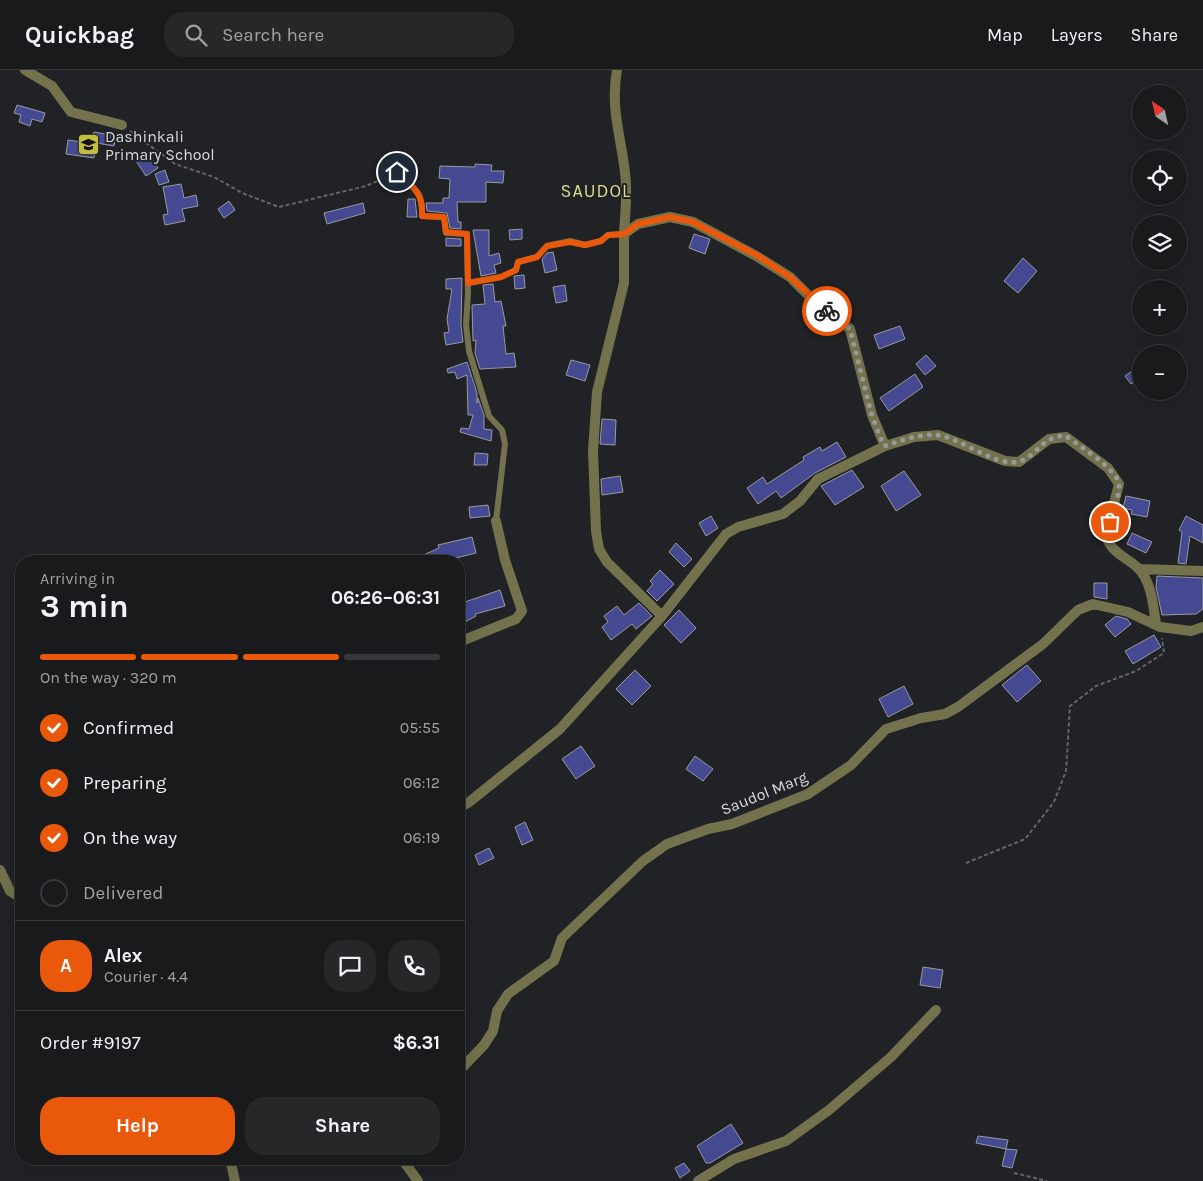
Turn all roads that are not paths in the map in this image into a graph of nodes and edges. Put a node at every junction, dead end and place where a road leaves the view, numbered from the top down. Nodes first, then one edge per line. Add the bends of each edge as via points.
1 (25, 70) edge
2 (617, 70) edge
3 (122, 125) road end
4 (397, 172) road end
5 (624, 234) junction
6 (468, 283) junction
7 (884, 446) junction
8 (496, 521) joint
9 (1139, 569) junction
10 (1203, 571) edge
11 (662, 616) junction
12 (1158, 626) junction
13 (1203, 627) edge
14 (465, 640) edge
15 (465, 805) edge
16 (0, 870) edge
17 (15, 894) edge
18 (936, 1010) dead end
19 (465, 1064) edge
20 (231, 1165) edge
21 (407, 1165) edge
22 (235, 1181) edge
23 (418, 1181) edge
24 (698, 1181) edge

1 - 3 street via 52,86 71,112
2 - 5 street via 613,90 626,174
4 - 6 lane via 420,194 422,216 444,217 446,232 467,234
5 - 6 lane via 608,235 601,241 585,245 570,242 547,246 537,257 518,262 516,270 508,275
5 - 7 street via 638,224 670,217 693,222 790,277 850,329 872,416
5 - 11 street via 624,284 598,392 593,451 596,530 607,562
6 - 8 lane via 466,325 469,351 489,416 502,430 505,444
7 - 9 street via 914,437 938,435 1005,461 1019,462 1049,439 1066,436 1108,468 1116,478 1119,484 1117,496 1106,535 1112,548
7 - 11 street via 818,479 800,501 783,514 738,526 726,534
8 - 14 street via 522,611 516,619
9 - 10 street
9 - 12 street via 1151,593
11 - 15 street via 560,729
12 - 13 street, Saudol Marg via 1191,631
12 - 19 street, Saudol Marg via 1112,607 1093,604 1078,610 1044,644 958,707 944,714 886,729 851,765 808,794 732,824 667,844 643,861 562,938 554,961 508,994 497,1011 493,1030
16 - 17 street via 10,891
18 - 24 street via 891,1057 786,1141 734,1159
20 - 22 street
21 - 23 street

